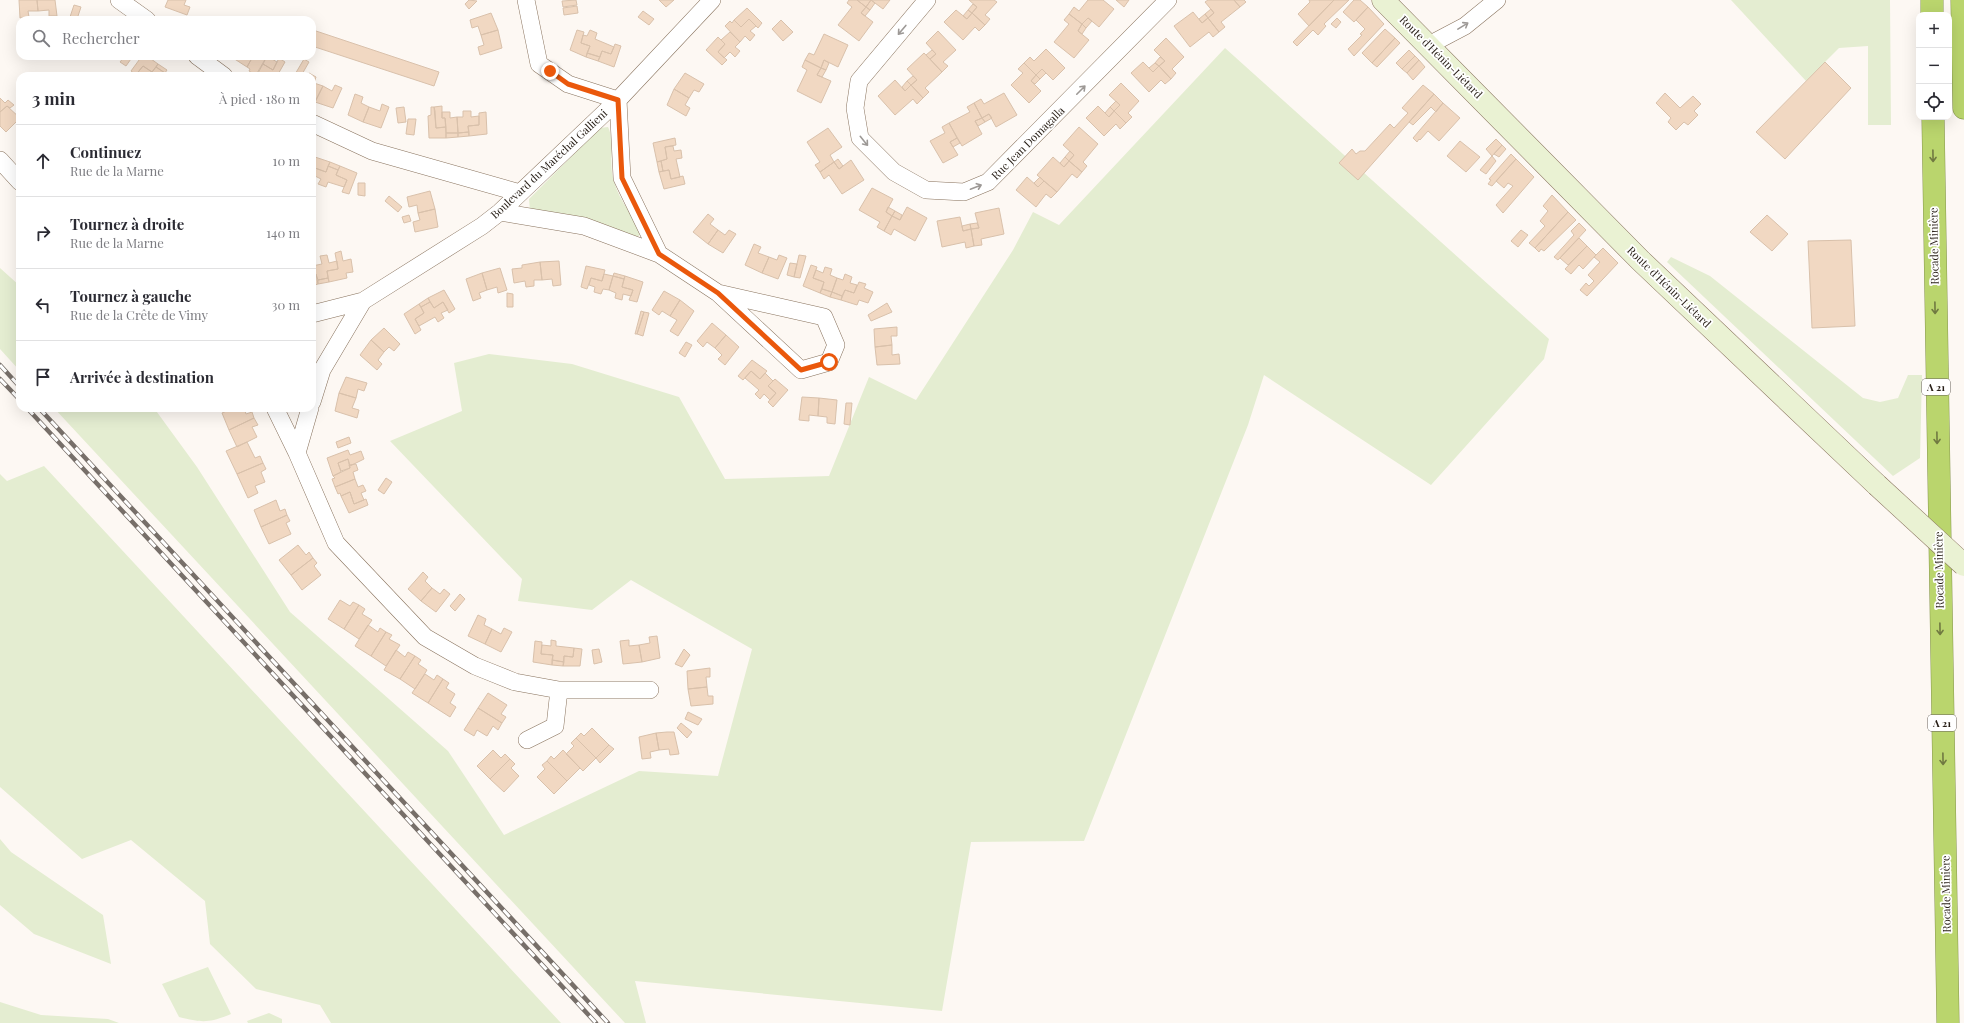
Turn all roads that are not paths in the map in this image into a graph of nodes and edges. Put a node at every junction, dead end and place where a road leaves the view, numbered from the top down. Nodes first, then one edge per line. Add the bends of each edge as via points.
1 (119, 0) edge
2 (712, 0) edge
3 (927, 0) edge
4 (1168, 0) edge
5 (1383, 0) edge
6 (1497, 0) edge
7 (1932, 0) edge
8 (1962, 0) edge
9 (524, 2) edge
10 (1932, 12) edge
11 (141, 16) edge
12 (1429, 45) junction
13 (202, 60) edge
14 (219, 72) edge
15 (618, 100) junction
16 (1964, 108) edge
17 (1933, 120) edge
18 (316, 125) edge
19 (0, 160) edge
20 (16, 178) edge
21 (520, 193) junction
22 (500, 212) junction
23 (659, 254) junction
24 (718, 293) junction
25 (363, 301) junction
26 (316, 313) edge
27 (316, 389) edge
28 (277, 412) edge
29 (309, 412) edge
30 (297, 453) junction
31 (1964, 565) edge
32 (559, 690) junction
33 (650, 690) dead end
34 (527, 740) dead end
35 (1947, 940) junction
36 (1934, 1023) edge
37 (1948, 1023) edge

1 - 11 street
2 - 15 street, Boulevard du Maréchal Gallieni
3 -> 4 street, Rue Jean Domagalla via 859,81 854,108 860,138 894,172 926,190 964,192 988,182
5 - 12 main road, Route d'Hénin-Liétard
12 -> 6 street via 1465,26
7 - 10 highway
8 - 16 highway
9 - 15 street via 539,64 568,84
12 - 31 main road, Route d'Hénin-Liétard, bridge via 1642,261
13 - 14 street
15 - 21 street, Boulevard du Maréchal Gallieni
15 - 23 street via 622,178
17 -> 35 highway, Rocade Minière / A 21
18 - 21 street via 372,151
19 - 20 street
21 - 22 street, Boulevard du Maréchal Gallieni
22 - 23 street via 584,226
22 - 25 street, Boulevard du Maréchal Gallieni
23 - 24 street
24 - 24 street via 801,370 829,362 836,345 824,317
25 - 26 street
25 - 27 street via 322,370
28 - 30 street
29 - 30 street
30 - 32 street via 336,543 425,637 474,666 515,682
32 - 33 street
32 - 34 street via 555,726
35 - 36 highway via 1934,979
35 - 37 highway, Rocade Minière / A 21

